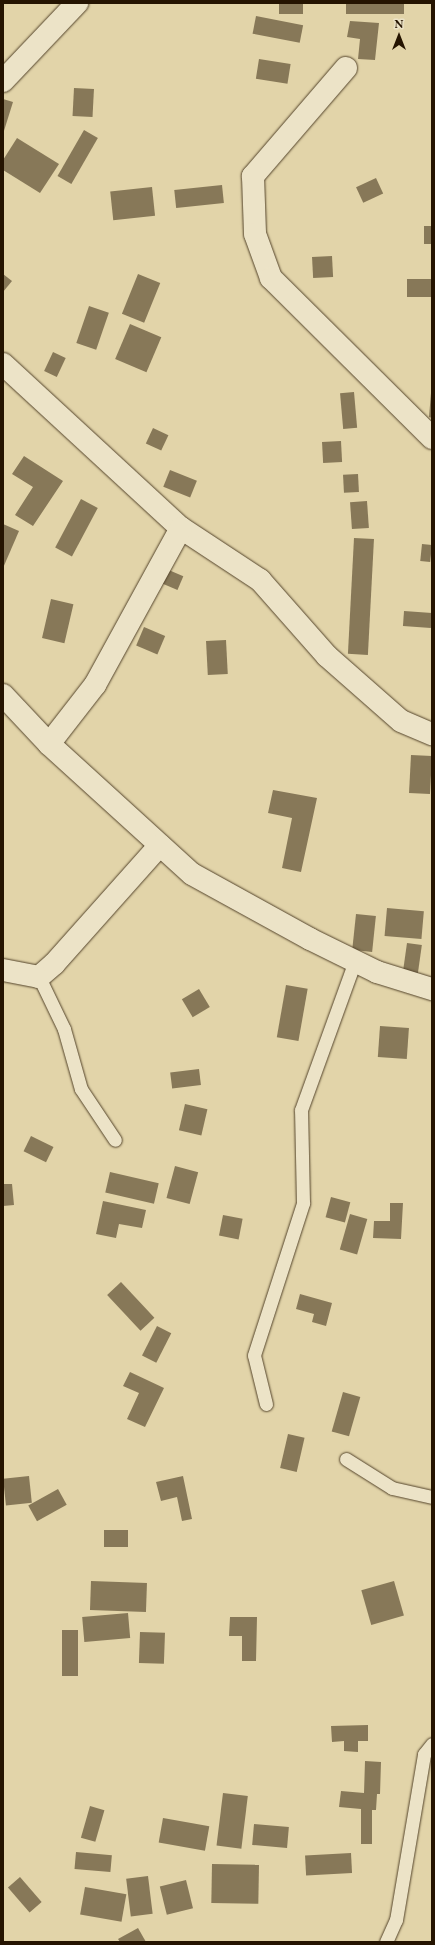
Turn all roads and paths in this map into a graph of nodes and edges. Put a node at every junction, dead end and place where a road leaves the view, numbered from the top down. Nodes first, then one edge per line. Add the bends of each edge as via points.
1 (77, 3) edge
2 (346, 68) dead end
3 (3, 81) edge
4 (3, 364) edge
5 (432, 438) edge
6 (181, 528) junction
7 (3, 695) edge
8 (432, 734) edge
9 (49, 744) junction
10 (160, 845) junction
11 (355, 960) junction
12 (3, 970) edge
13 (39, 977) junction
14 (432, 989) edge
15 (115, 1140) dead end
16 (266, 1404) dead end
17 (346, 1459) dead end
18 (432, 1497) edge
19 (432, 1744) edge
20 (386, 1942) edge

1 - 3 street
2 - 5 street via 253,176 255,234 270,278
4 - 6 street
6 - 8 street via 260,580 327,656 402,721
6 - 9 street via 95,685
7 - 9 street
9 - 10 street
10 - 11 street via 192,874 310,939
10 - 13 street via 54,964
11 - 14 street via 377,972
11 - 16 lane via 301,1110 303,1203 254,1355
12 - 13 street
13 - 15 lane via 64,1029 80,1089
17 - 18 lane via 392,1488
19 - 20 lane via 424,1754 396,1920

